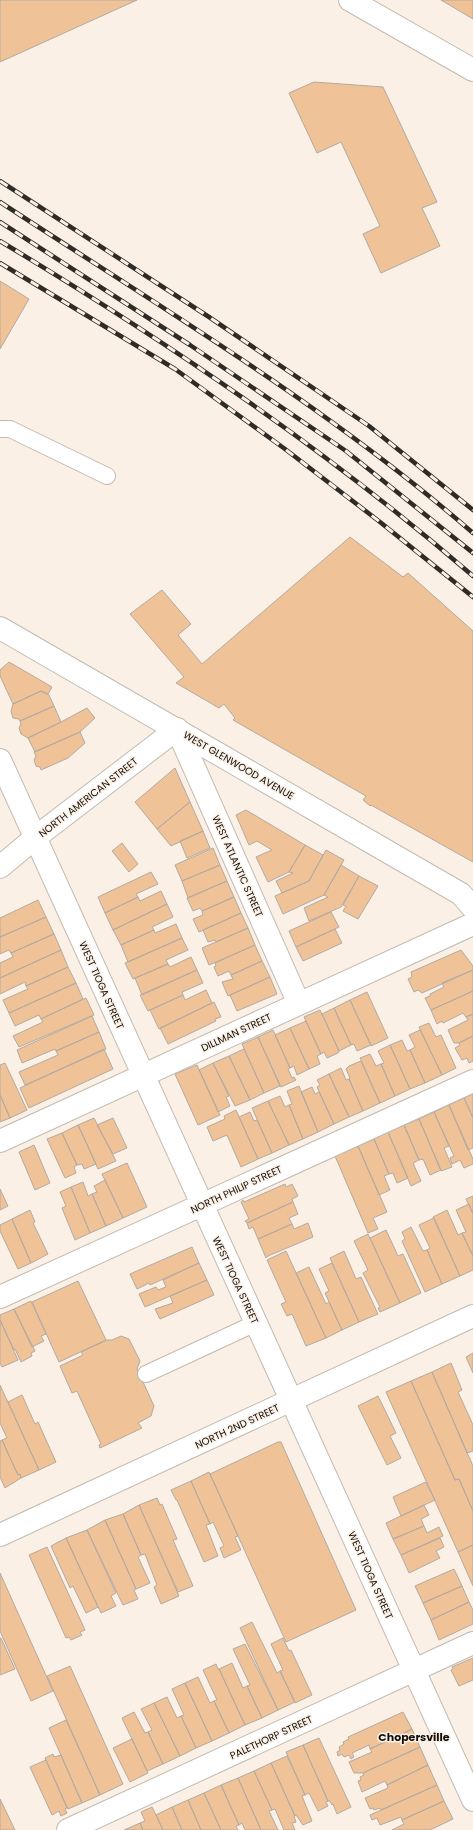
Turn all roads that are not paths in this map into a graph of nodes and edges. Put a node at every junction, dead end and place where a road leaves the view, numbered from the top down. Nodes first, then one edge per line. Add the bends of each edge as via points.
1 (350, 0) edge
2 (473, 70) edge
3 (0, 428) edge
4 (107, 476) dead end
5 (0, 628) edge
6 (176, 729) junction
7 (0, 760) edge
8 (4, 782) edge
9 (36, 837) junction
10 (0, 867) edge
11 (473, 908) edge
12 (473, 924) edge
13 (299, 1004) junction
14 (143, 1076) junction
15 (473, 1081) edge
16 (0, 1141) edge
17 (202, 1204) junction
18 (0, 1297) edge
19 (473, 1316) edge
20 (256, 1323) junction
21 (146, 1374) dead end
22 (292, 1401) junction
23 (0, 1535) edge
24 (473, 1643) edge
25 (414, 1670) junction
26 (473, 1800) edge
27 (94, 1825) edge
28 (68, 1830) edge

1 - 2 street
3 - 4 lane via 10,429
5 - 6 street, WEST GLENWOOD AVENUE
6 - 9 street, NORTH AMERICAN STREET
6 - 11 street, WEST GLENWOOD AVENUE via 461,894
6 - 13 street, WEST ATLANTIC STREET
7 - 8 street, WEST TIOGA STREET
8 - 9 street, WEST TIOGA STREET
9 - 10 street, NORTH AMERICAN STREET
9 - 14 street, WEST TIOGA STREET
12 - 13 street, DILLMAN STREET
13 - 14 street, DILLMAN STREET
14 - 16 street, DILLMAN STREET
14 - 17 street, WEST TIOGA STREET
15 - 17 street, NORTH PHILIP STREET
17 - 18 street, NORTH PHILIP STREET
17 - 20 street, WEST TIOGA STREET
19 - 22 street, NORTH 2ND STREET
20 - 21 lane
20 - 22 street, WEST TIOGA STREET
22 - 23 street, NORTH 2ND STREET
22 - 25 street, WEST TIOGA STREET
24 - 25 street, PALETHORP STREET
25 - 26 street, WEST TIOGA STREET
25 - 27 street, PALETHORP STREET
27 - 28 street, PALETHORP STREET

